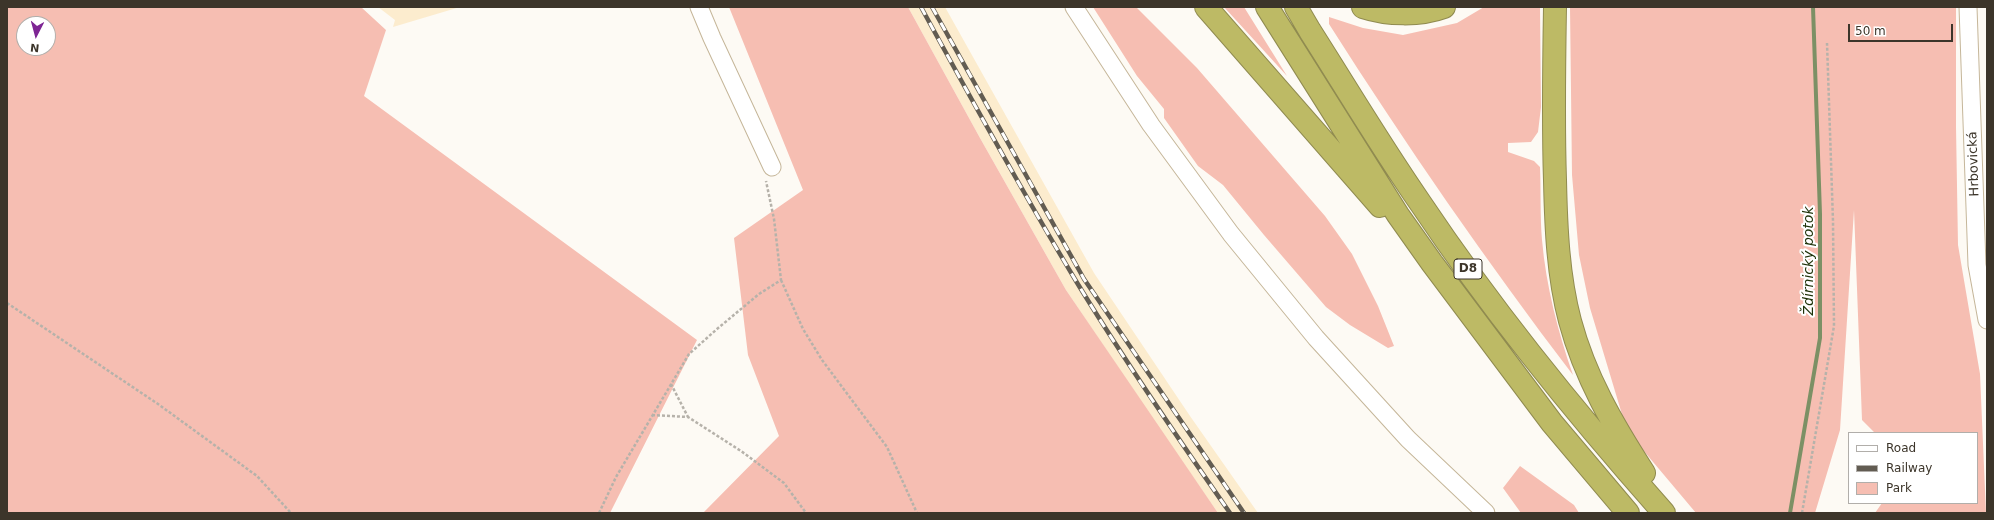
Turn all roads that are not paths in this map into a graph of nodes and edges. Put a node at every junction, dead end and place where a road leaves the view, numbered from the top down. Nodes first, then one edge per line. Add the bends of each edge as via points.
1 (699, 7) edge
2 (1074, 7) edge
3 (1206, 7) edge
4 (1267, 7) edge
5 (1296, 7) edge
6 (1363, 7) edge
7 (1444, 7) edge
8 (1555, 7) edge
9 (1968, 7) edge
10 (768, 170) road end
11 (1981, 221) edge
12 (1432, 263) junction
13 (1987, 320) edge
14 (1486, 513) edge
15 (1628, 513) edge
16 (1664, 513) edge
17 (1670, 513) edge

1 - 10 street
2 - 14 street via 1151,125 1230,234 1316,338 1408,439
3 - 12 highway via 1337,159
4 - 12 highway, D8 via 1398,215
5 - 16 highway, D8 via 1421,205 1489,299 1572,406
6 - 7 highway via 1384,11 1421,12
8 - 17 highway via 1555,208 1561,276 1570,320 1579,350 1599,398
9 - 11 street, Hrbovická
11 - 13 street, Hrbovická via 1977,265
12 - 15 highway, D8 via 1552,423

